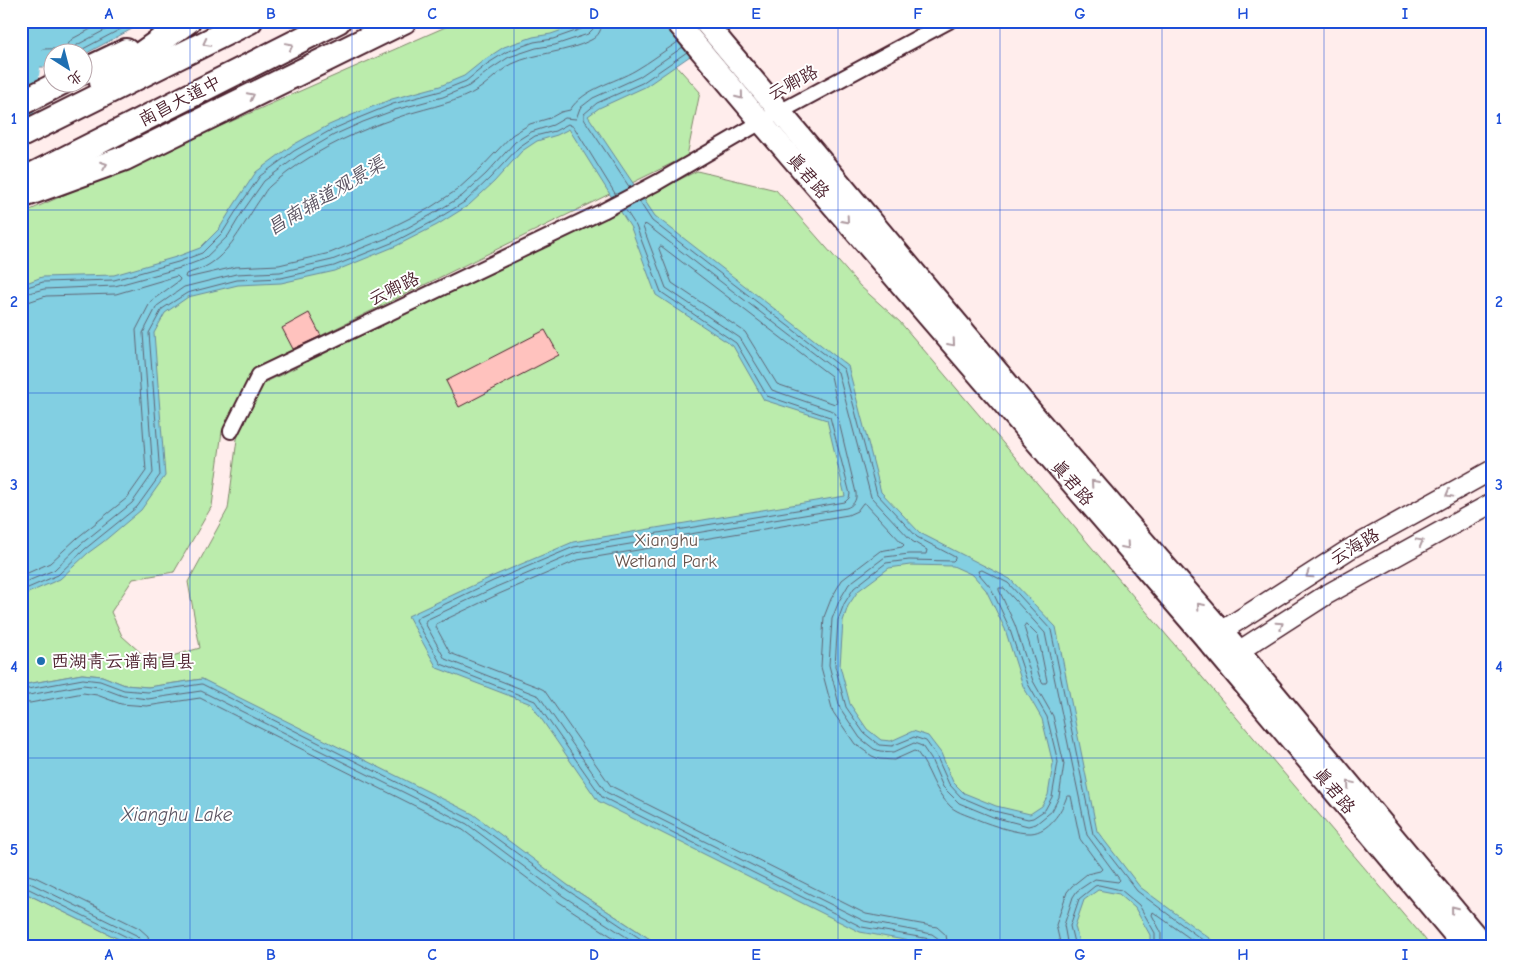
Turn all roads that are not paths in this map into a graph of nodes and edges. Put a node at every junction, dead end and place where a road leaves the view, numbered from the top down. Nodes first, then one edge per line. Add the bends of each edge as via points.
1 (187, 21) edge
2 (250, 21) edge
3 (338, 21) edge
4 (404, 21) edge
5 (676, 21) edge
6 (704, 21) edge
7 (949, 21) edge
8 (716, 52) junction
9 (92, 67) edge
10 (42, 92) edge
11 (21, 103) edge
12 (780, 112) junction
13 (761, 122) junction
14 (29, 131) edge
15 (59, 172) junction
16 (21, 181) edge
17 (21, 196) edge
18 (231, 431) dead end
19 (1492, 470) edge
20 (1492, 503) edge
21 (1222, 631) junction
22 (1239, 651) junction
23 (1465, 947) edge
24 (1485, 947) edge

1 - 9 highway
1 - 14 highway
2 -> 14 highway
15 -> 3 highway, 南昌大道中
15 -> 4 highway via 124,158
5 - 8 main road, 真君路
6 - 8 main road, 真君路
7 - 12 street, 云卿路
8 - 12 main road, 真君路
8 -> 13 main road, 真君路
10 - 11 highway
12 - 13 street, 云卿路
21 -> 12 main road, 真君路 via 1039,421
13 - 18 street, 云卿路 via 603,210 259,375
13 -> 23 main road, 真君路 via 1208,641
15 - 16 highway, 南昌大道中
15 - 17 highway
19 -> 21 street, 云海路 via 1348,550
22 -> 20 street, 云海路 via 1326,595
21 - 22 main road, 真君路
24 -> 22 main road, 真君路

